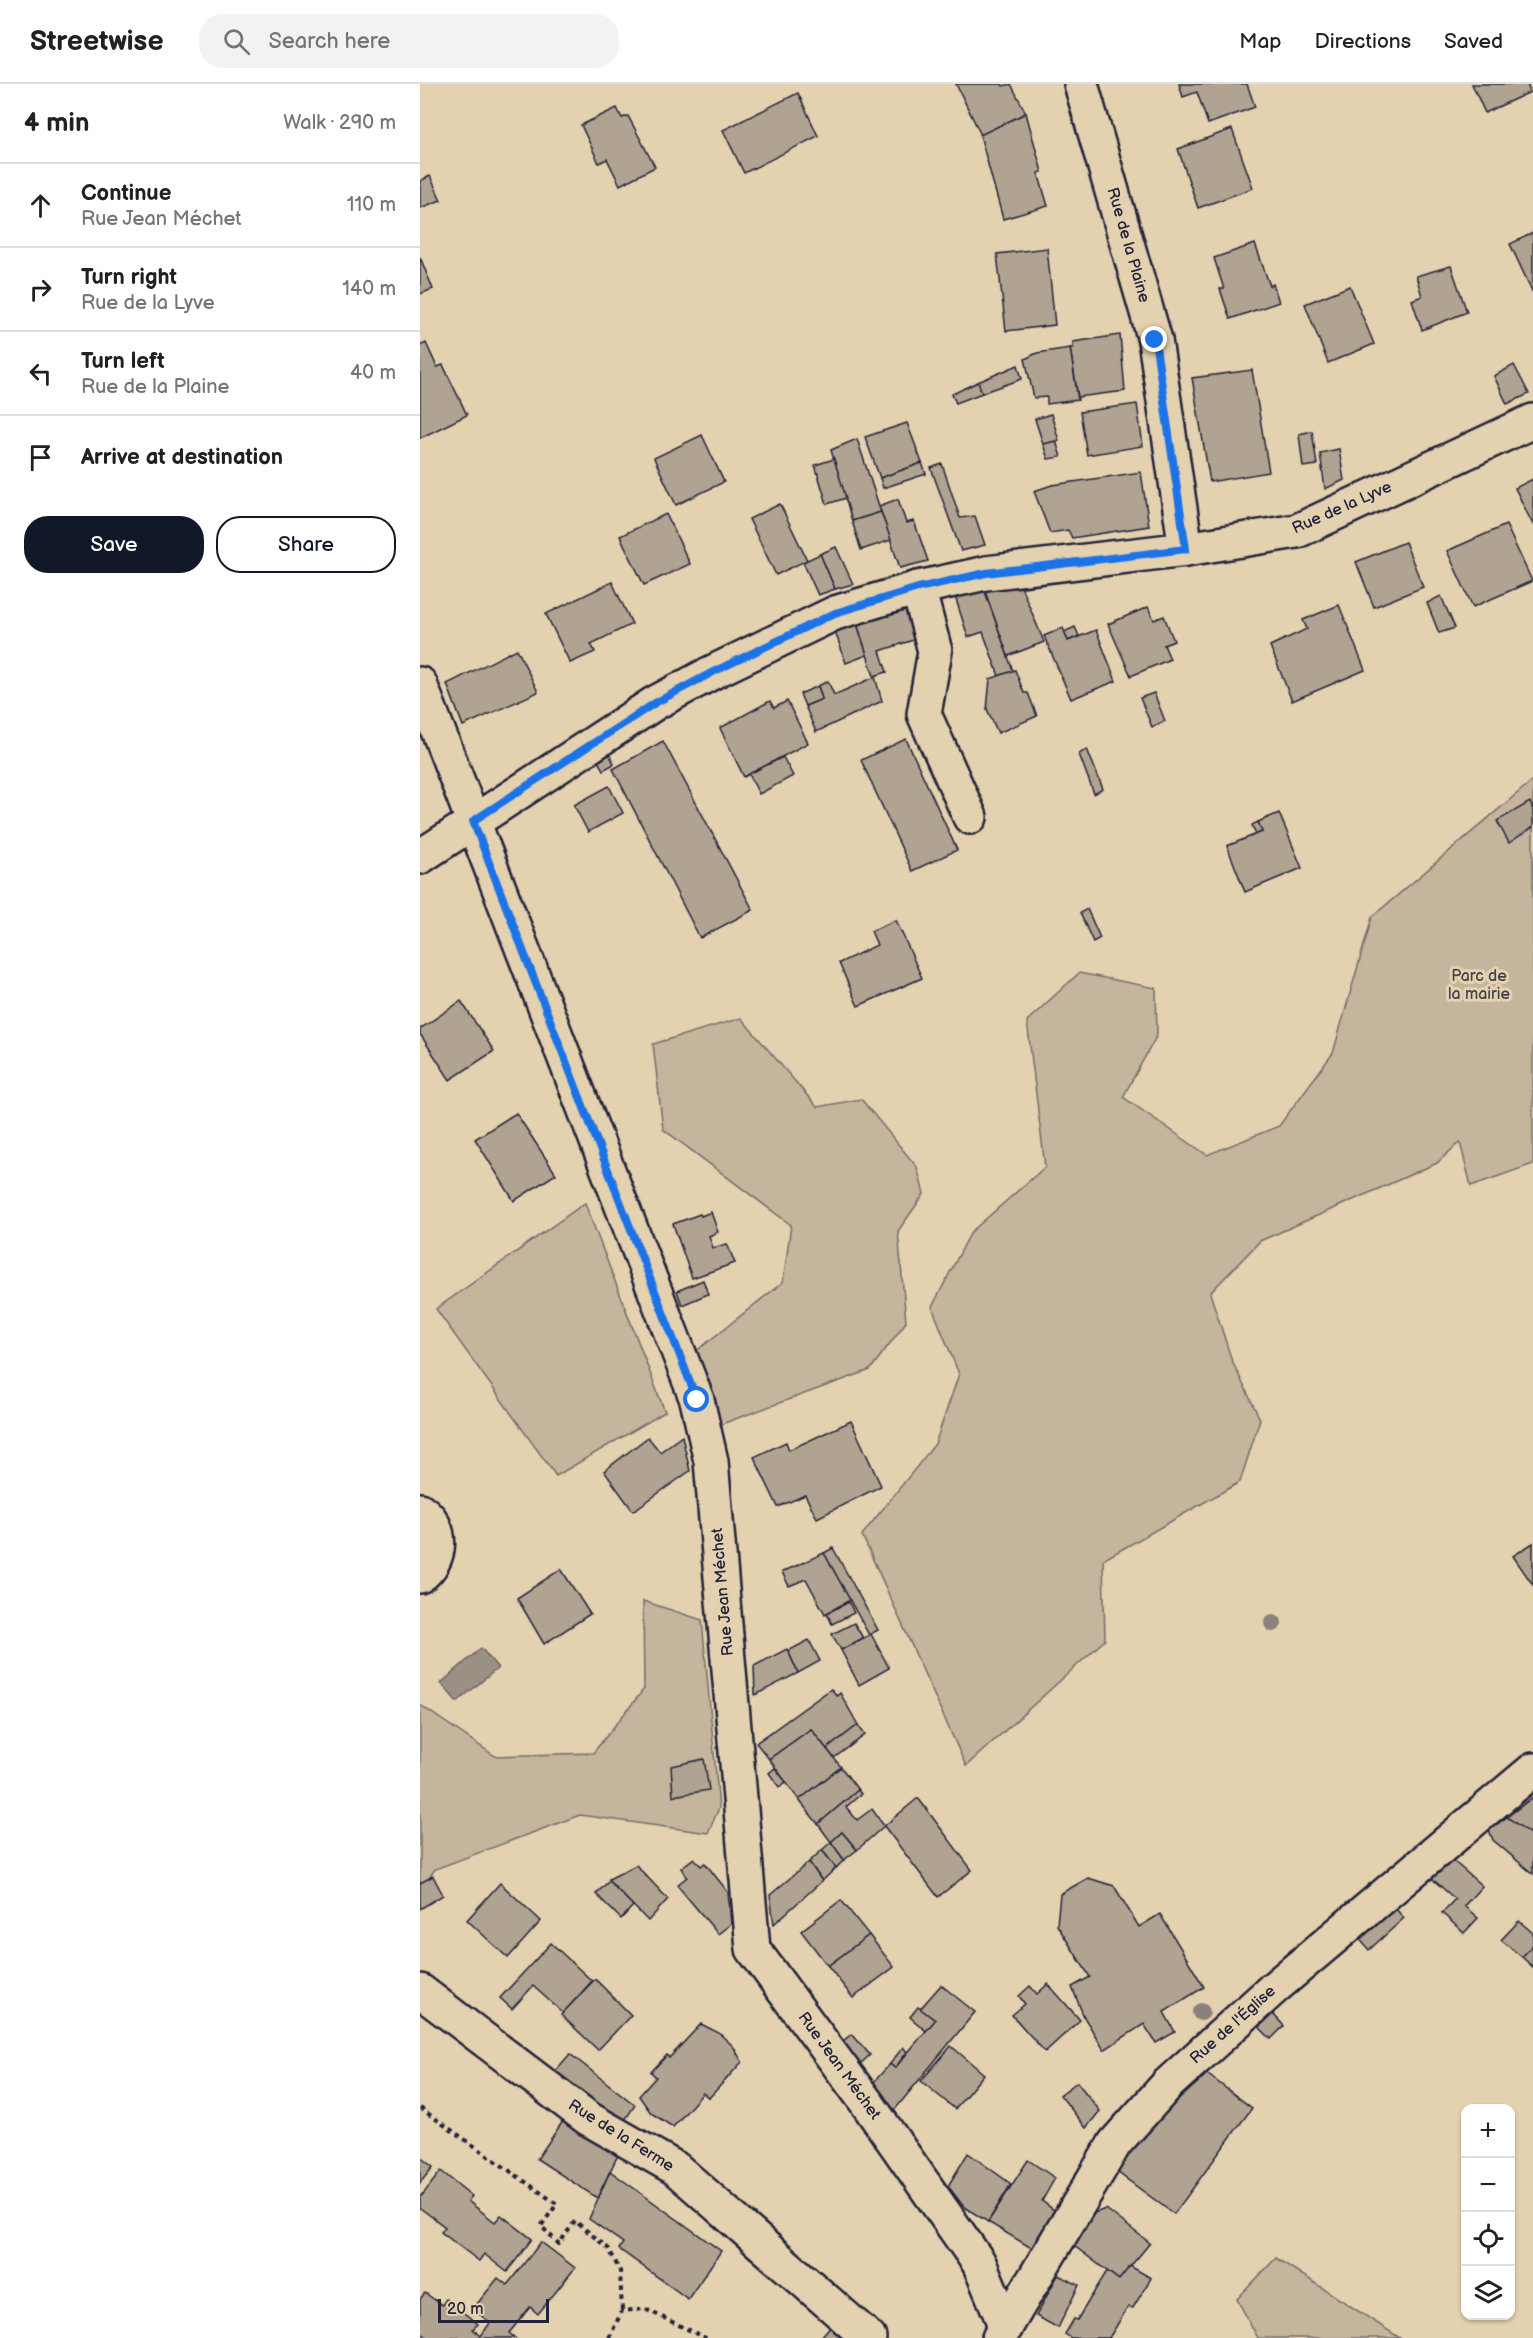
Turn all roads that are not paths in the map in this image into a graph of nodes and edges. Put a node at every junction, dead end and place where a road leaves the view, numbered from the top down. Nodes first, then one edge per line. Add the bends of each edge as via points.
1 (1081, 84) edge
2 (1533, 421) edge
3 (1186, 549) junction
4 (918, 588) junction
5 (420, 684) edge
6 (970, 817) dead end
7 (473, 821) junction
8 (420, 857) edge
9 (420, 1510) edge
10 (420, 1576) edge
11 (1533, 1770) edge
12 (420, 1991) edge
13 (1003, 2333) edge
14 (869, 2338) edge

1 - 3 street, Rue de la Plaine via 1155,340
2 - 3 street, Rue de la Lyve via 1297,531
3 - 4 street, Rue de la Lyve via 986,573
4 - 6 street via 935,651 924,714
4 - 7 street, Rue de la Lyve via 835,613 704,677 655,703
5 - 7 street, Rue Jean Méchet
7 - 8 street, Rue de la Lyve
7 - 13 street, Rue Jean Méchet via 697,1400 711,1461 753,1949 979,2263
9 - 10 street via 438,1533 438,1547 435,1560
11 - 13 street, Rue de l'Église via 1274,1988 1168,2084 1115,2143
12 - 14 street, Rue de la Ferme via 588,2119 675,2168

